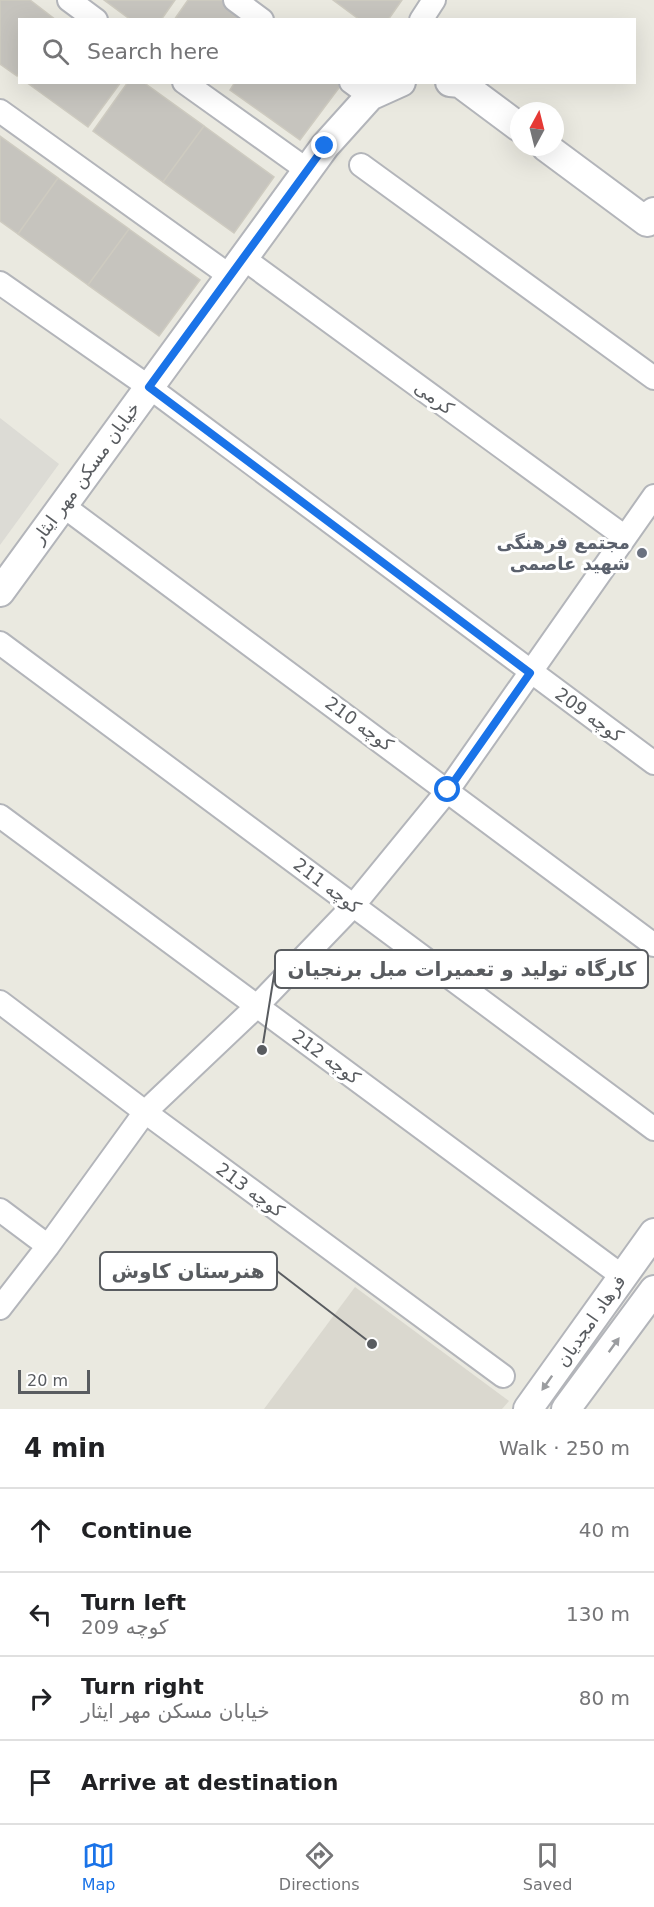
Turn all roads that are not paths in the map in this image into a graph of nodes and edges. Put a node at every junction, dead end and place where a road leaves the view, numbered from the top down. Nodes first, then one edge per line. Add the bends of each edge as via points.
1 (69, 0) edge
2 (235, 0) edge
3 (434, 0) edge
4 (93, 18) edge
5 (259, 18) edge
6 (422, 18) edge
7 (187, 84) edge
8 (387, 84) edge
9 (461, 84) edge
10 (367, 87) edge
11 (0, 111) edge
12 (510, 120) edge
13 (559, 156) edge
14 (361, 165) dead end
15 (307, 170) junction
16 (652, 220) edge
17 (236, 267) junction
18 (0, 283) edge
19 (654, 378) edge
20 (149, 387) junction
21 (654, 496) edge
22 (62, 505) junction
23 (625, 537) junction
24 (0, 592) edge
25 (0, 643) edge
26 (530, 673) junction
27 (654, 764) edge
28 (448, 790) junction
29 (0, 816) edge
30 (353, 906) junction
31 (654, 945) edge
32 (0, 1002) edge
33 (257, 1006) junction
34 (145, 1112) junction
35 (654, 1129) edge
36 (0, 1210) edge
37 (654, 1233) edge
38 (48, 1246) junction
39 (622, 1276) junction
40 (654, 1290) edge
41 (0, 1308) edge
42 (503, 1376) dead end
43 (528, 1409) edge
44 (566, 1409) edge

1 - 4 street
2 - 5 street
3 - 6 street
7 - 15 street
8 - 10 street, خیابان مسکن مهر ایثار
9 - 12 street
10 - 15 street, خیابان مسکن مهر ایثار
11 - 17 street, کرمی
13 - 16 street
14 - 19 street
15 - 17 street, خیابان مسکن مهر ایثار
17 - 20 street, خیابان مسکن مهر ایثار
17 - 23 street, کرمی
18 - 20 street, کوچه 209
20 - 22 street, خیابان مسکن مهر ایثار
20 - 26 street, کوچه 209
21 - 23 street
22 - 24 street, خیابان مسکن مهر ایثار
22 - 28 street, کوچه 210
23 - 26 street
25 - 30 street, کوچه 211
26 - 27 street, کوچه 209
26 - 28 street
28 - 30 street
28 - 31 street, کوچه 210
29 - 33 street, کوچه 212
30 - 33 street
30 - 35 street, کوچه 211
32 - 34 street, کوچه 213
33 - 34 street
33 - 39 street, کوچه 212
34 - 38 street
34 - 42 street, کوچه 213
36 - 38 street
37 - 39 street, فرهاد امجدیان
38 - 41 street
39 -> 43 street, فرهاد امجدیان
44 -> 40 street, فرهاد امجدیان

